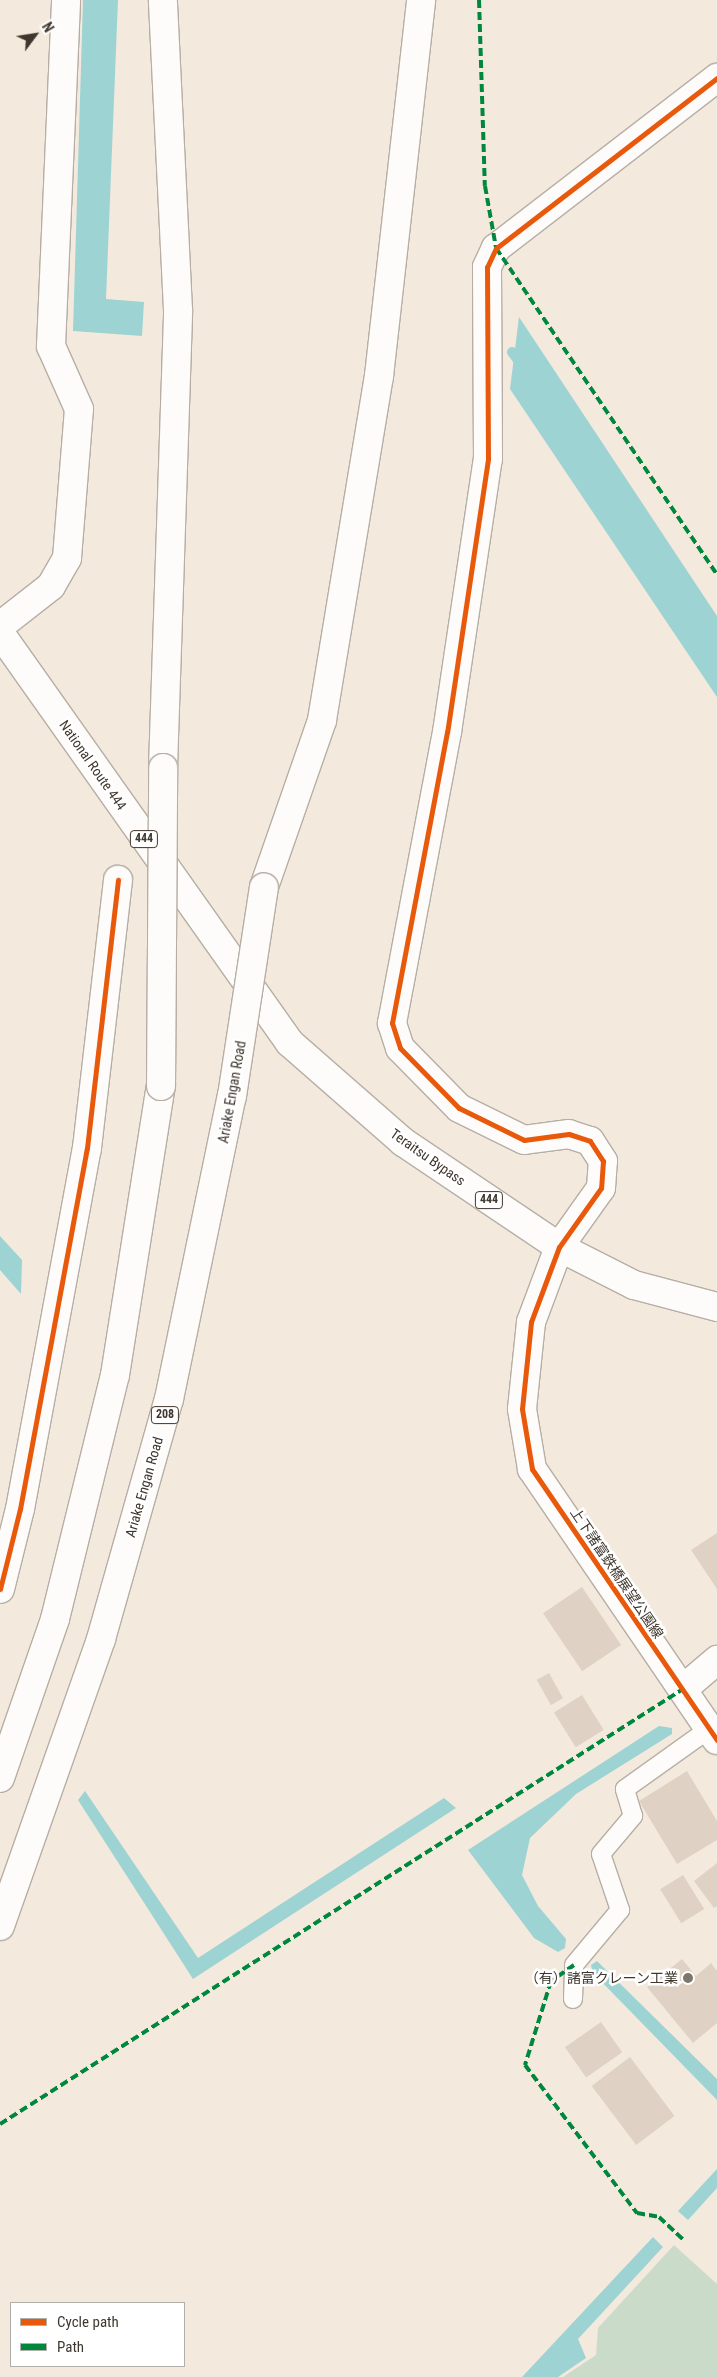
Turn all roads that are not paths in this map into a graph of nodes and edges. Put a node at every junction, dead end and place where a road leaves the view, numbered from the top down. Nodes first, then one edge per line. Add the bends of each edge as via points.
1 (66, 0) edge
2 (163, 0) edge
3 (420, 0) edge
4 (717, 78) edge
5 (0, 626) edge
6 (0, 633) edge
7 (118, 880) dead end
8 (290, 1044) joint
9 (559, 1247) junction
10 (717, 1307) edge
11 (0, 1589) edge
12 (717, 1660) edge
13 (683, 1689) junction
14 (713, 1735) edge
15 (0, 1778) edge
16 (0, 1926) edge
17 (573, 1998) dead end

1 - 5 main road via 50,346 79,409 67,558 51,586
2 - 15 main road, bridge via 178,310 163,768 161,1086 115,1375 55,1619
3 - 16 main road, Ariake Engan Road / 208, bridge via 379,376 322,720 264,887 230,1105 169,1399 101,1639
4 - 9 main road, 上下諸富鉄橋展望公園線 via 496,248 487,268 488,459 447,732 392,1023 400,1048 459,1108 524,1140 569,1134 590,1141 603,1162 600,1188
6 - 8 main road, National Route 444 / 444
7 - 11 main road via 106,1012 88,1148 20,1509
8 - 9 main road, Teraitsu Bypass / 444 via 403,1142
9 - 10 main road, Teraitsu Bypass / 444 via 634,1286
9 - 13 main road, 上下諸富鉄橋展望公園線 via 530,1322 522,1409 532,1469
12 - 13 main road
13 - 14 main road, 上下諸富鉄橋展望公園線
14 - 17 lane via 625,1789 633,1816 602,1854 620,1910 574,1965

